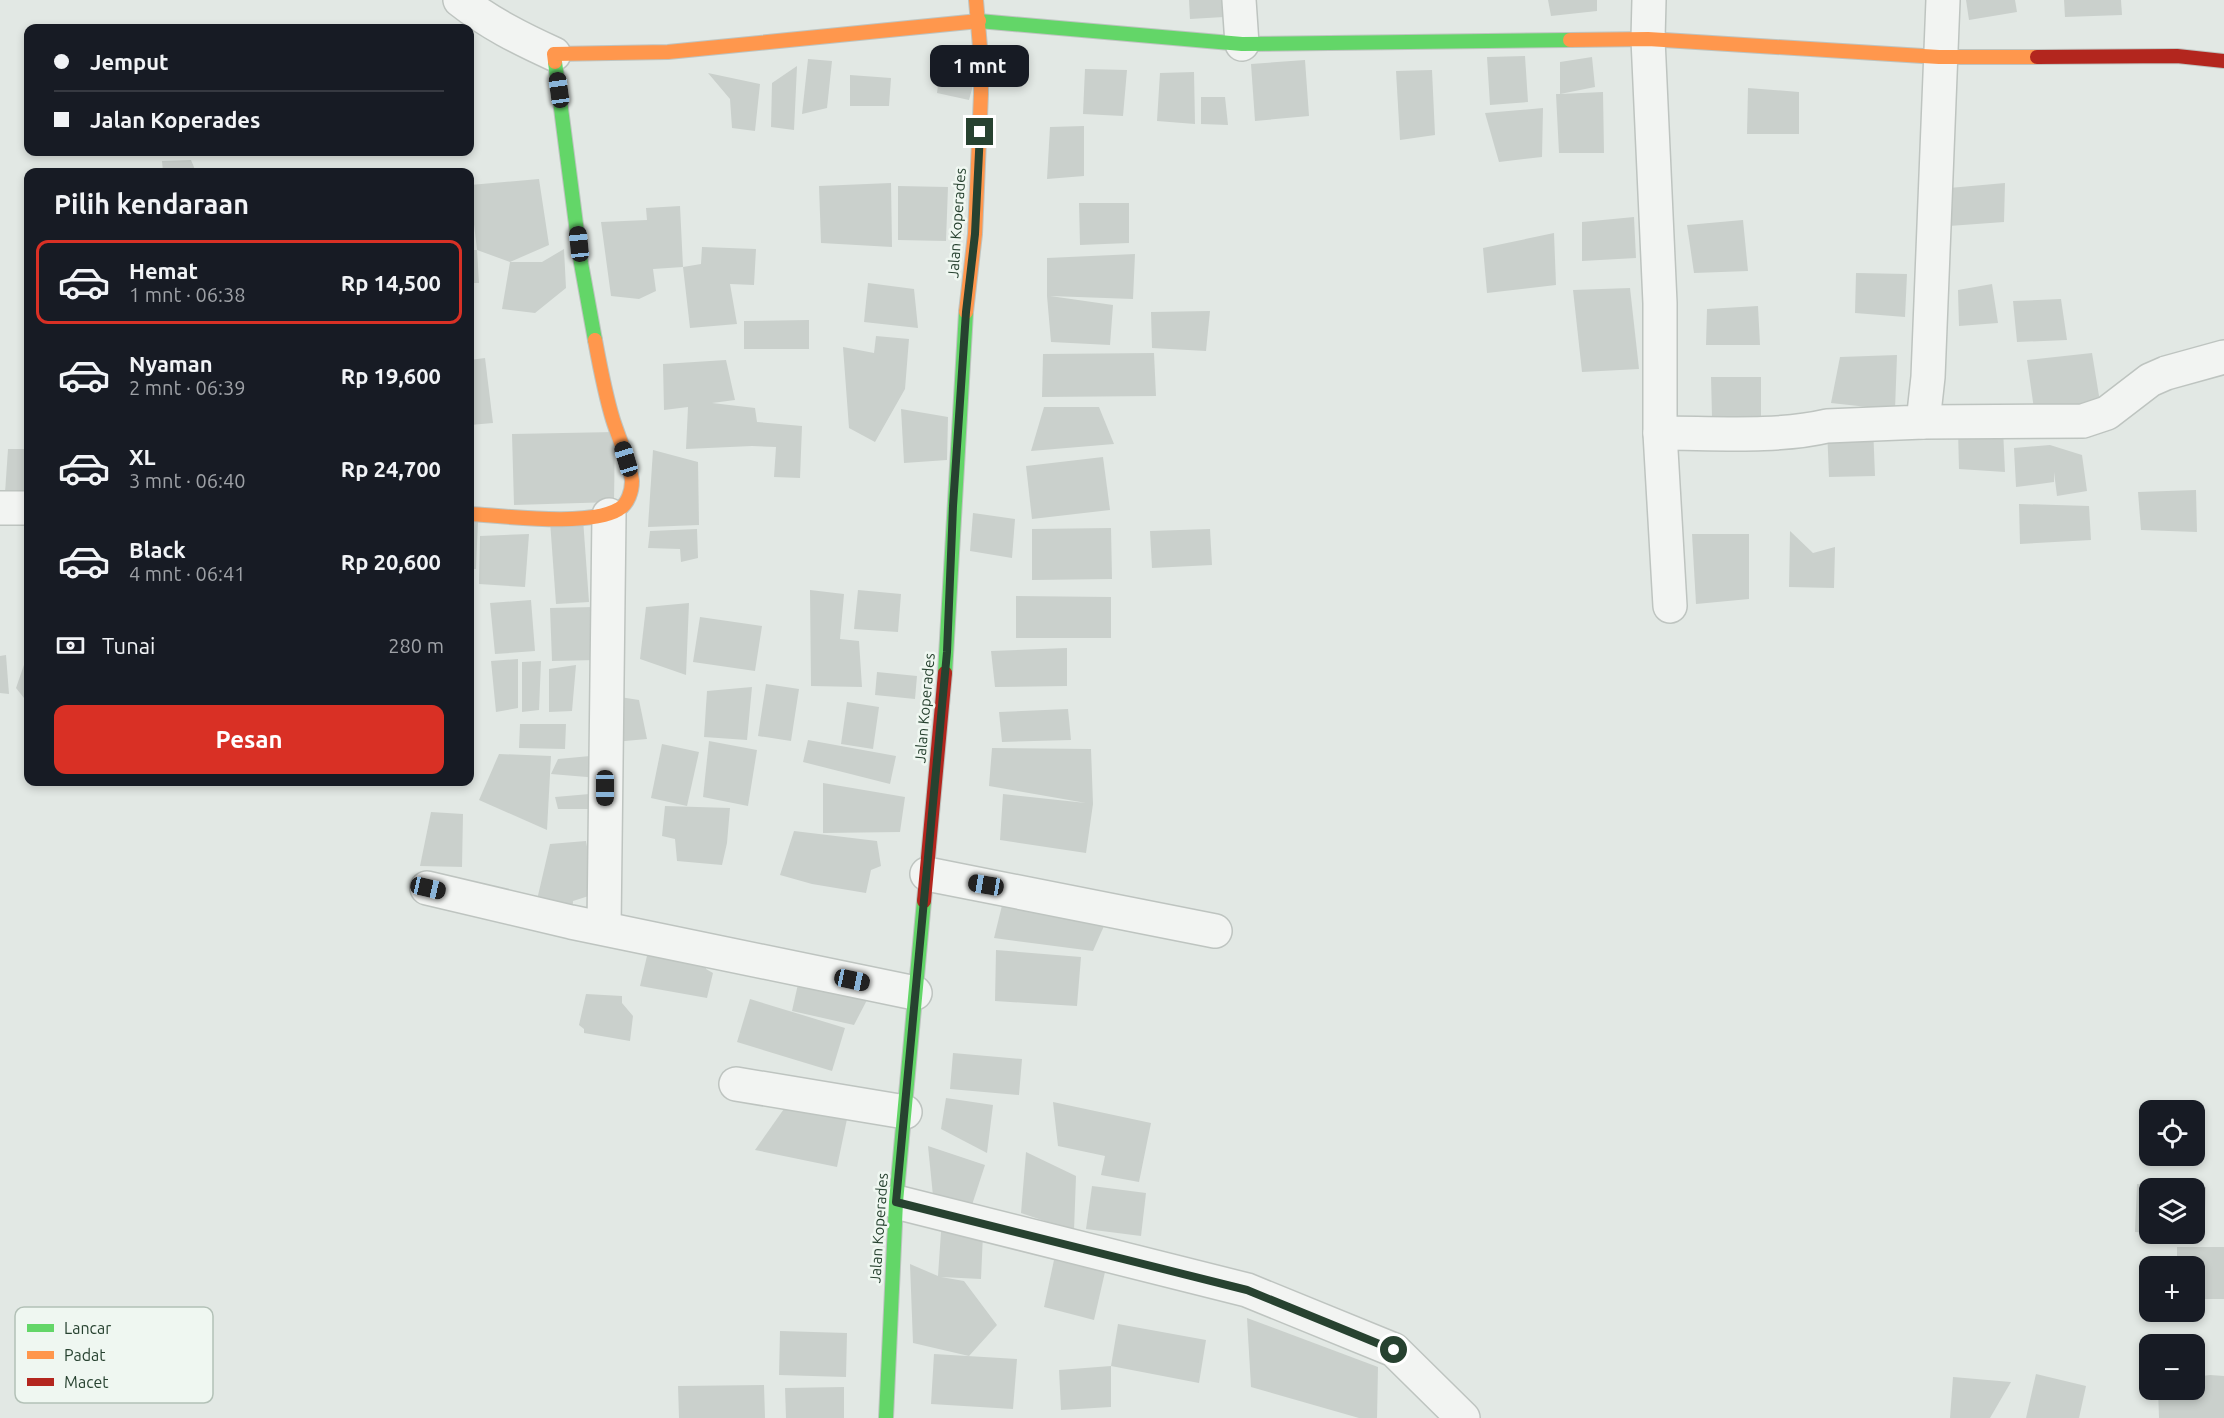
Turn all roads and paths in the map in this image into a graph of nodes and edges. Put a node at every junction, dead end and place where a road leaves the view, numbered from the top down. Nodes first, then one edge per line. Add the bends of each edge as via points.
1 (460, 0) edge
2 (976, 0) edge
3 (1239, 0) edge
4 (1649, 0) edge
5 (1943, 0) edge
6 (979, 21) junction
7 (1648, 39) junction
8 (1242, 44) junction
9 (554, 54) junction
10 (1939, 57) junction
11 (2224, 61) edge
12 (2224, 357) edge
13 (1923, 422) junction
14 (1660, 433) junction
15 (0, 508) edge
16 (24, 508) edge
17 (474, 514) edge
18 (609, 515) junction
19 (1670, 606) dead end
20 (927, 874) junction
21 (428, 888) dead end
22 (604, 928) junction
23 (1215, 931) dead end
24 (915, 993) junction
25 (736, 1084) dead end
26 (905, 1112) junction
27 (896, 1202) junction
28 (886, 1418) edge
29 (1463, 1418) edge

1 - 9 street via 516,37
2 - 6 street, Jalan Koperades
3 - 8 street
4 - 7 street
5 - 10 street
6 - 8 street
6 - 9 street via 668,52
6 - 20 street, Jalan Koperades via 981,94 975,234 966,312 947,652
7 - 8 street
7 - 10 street
7 - 14 street via 1660,303
9 - 18 street via 593,331 606,397 632,480 627,502
10 - 11 street via 2177,56
10 - 13 street via 1928,377
12 - 13 street via 2150,380 2107,413 2083,421
13 - 14 street via 1745,434
14 - 19 street
15 - 16 street
17 - 18 street via 559,518
18 - 22 street
20 - 23 street
20 - 24 street, Jalan Koperades
21 - 22 street
22 - 24 street
24 - 26 street, Jalan Koperades
25 - 26 street
26 - 27 street, Jalan Koperades
27 - 28 street, Jalan Koperades
27 - 29 street via 1247,1290 1394,1350

